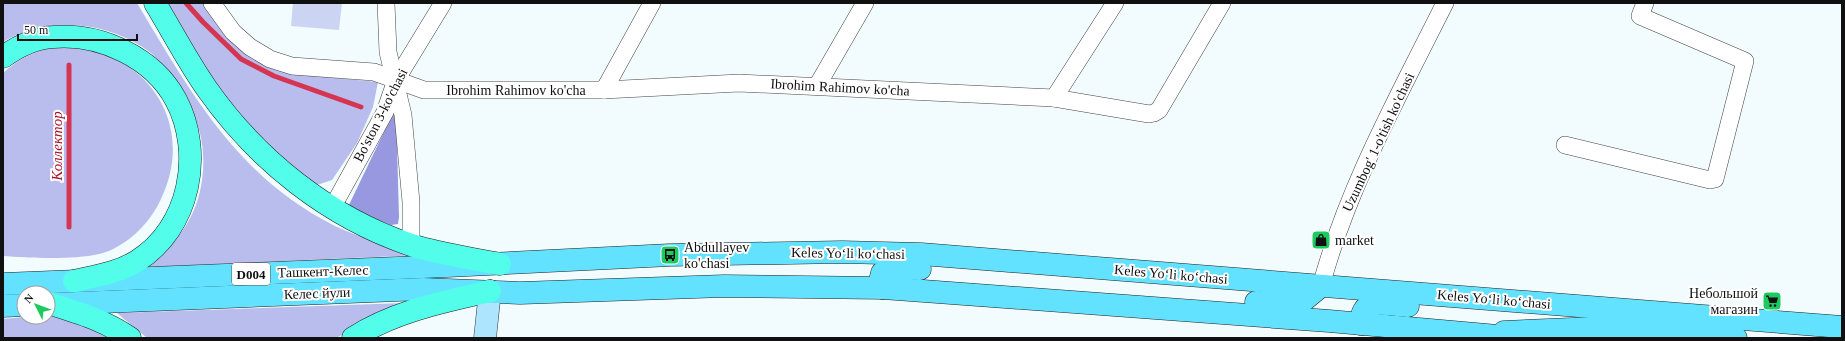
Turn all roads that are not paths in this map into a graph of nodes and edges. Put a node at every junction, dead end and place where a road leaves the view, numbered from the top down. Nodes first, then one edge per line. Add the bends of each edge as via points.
1 (156, 3) edge
2 (212, 3) edge
3 (386, 3) edge
4 (443, 3) edge
5 (652, 3) edge
6 (865, 3) edge
7 (1115, 3) edge
8 (1222, 3) edge
9 (1445, 3) edge
10 (1645, 3) edge
11 (3, 58) edge
12 (396, 80) junction
13 (817, 86) junction
14 (604, 90) junction
15 (1054, 98) junction
16 (1565, 145) dead end
17 (332, 208) junction
18 (411, 245) junction
19 (500, 264) junction
20 (1087, 267) junction
21 (74, 281) junction
22 (3, 284) edge
23 (1321, 286) junction
24 (883, 288) junction
25 (490, 291) junction
26 (1060, 301) junction
27 (56, 304) edge
28 (1542, 304) junction
29 (16, 305) edge
30 (3, 306) edge
31 (56, 306) edge
32 (1361, 324) junction
33 (1836, 329) edge
34 (1475, 334) junction
35 (130, 338) edge
36 (353, 338) edge
37 (485, 338) edge
38 (1520, 338) edge
39 (1736, 338) edge

1 - 17 highway via 207,88 243,134 282,172
2 - 12 street, Ibrohim Rahimov ko'cha via 233,32 250,47 270,59 292,66 374,72
3 - 12 street via 388,52
4 - 12 street, Bo'ston 3-ko'chasi
5 - 14 street
6 - 13 street
7 - 15 street
8 - 15 street, Ibrohim Rahimov ko'cha via 1159,110 1154,113
9 - 23 street, Uzumbog' 1-o'tish ko'chasi via 1368,159 1348,206
10 - 16 street via 1640,16 1745,61 1715,179 1710,180
11 - 21 highway via 30,43 52,37 72,36 108,44 138,59 151,70 176,99 183,116 188,135 190,172 187,191 176,220 159,242 138,261 113,272
12 - 14 street, Ibrohim Rahimov ko'cha via 424,90
12 - 17 street, Bo'ston 3-ko'chasi via 384,112
12 - 18 street via 404,115
13 - 14 street, Ibrohim Rahimov ko'cha via 739,83
13 - 15 street, Ibrohim Rahimov ko'cha
17 - 18 highway
18 - 19 highway
19 - 20 main road, Keles Yoʻli koʻchasi via 670,255 842,252 921,254
19 - 21 main road, Ташкент-Келес / D004
20 - 23 main road, Keles Yoʻli koʻchasi
20 - 24 main road via 1014,274 897,268 882,273 880,281
21 - 22 main road, Ташкент-Келес / D004
23 - 26 main road via 1304,300 1280,303 1130,294
23 - 28 main road, Keles Yoʻli koʻchasi
24 - 25 main road via 724,286 520,293
24 - 26 main road
25 - 27 main road, Келес йули / D004 via 423,289
25 - 36 highway via 404,312
25 - 37 street
26 - 32 main road
28 - 32 main road via 1472,310 1370,304 1364,308
28 - 33 main road, Keles Yoʻli koʻchasi
29 - 30 main road
31 - 35 highway via 92,316 114,326
32 - 34 main road
34 - 38 main road
34 - 39 main road via 1596,328

